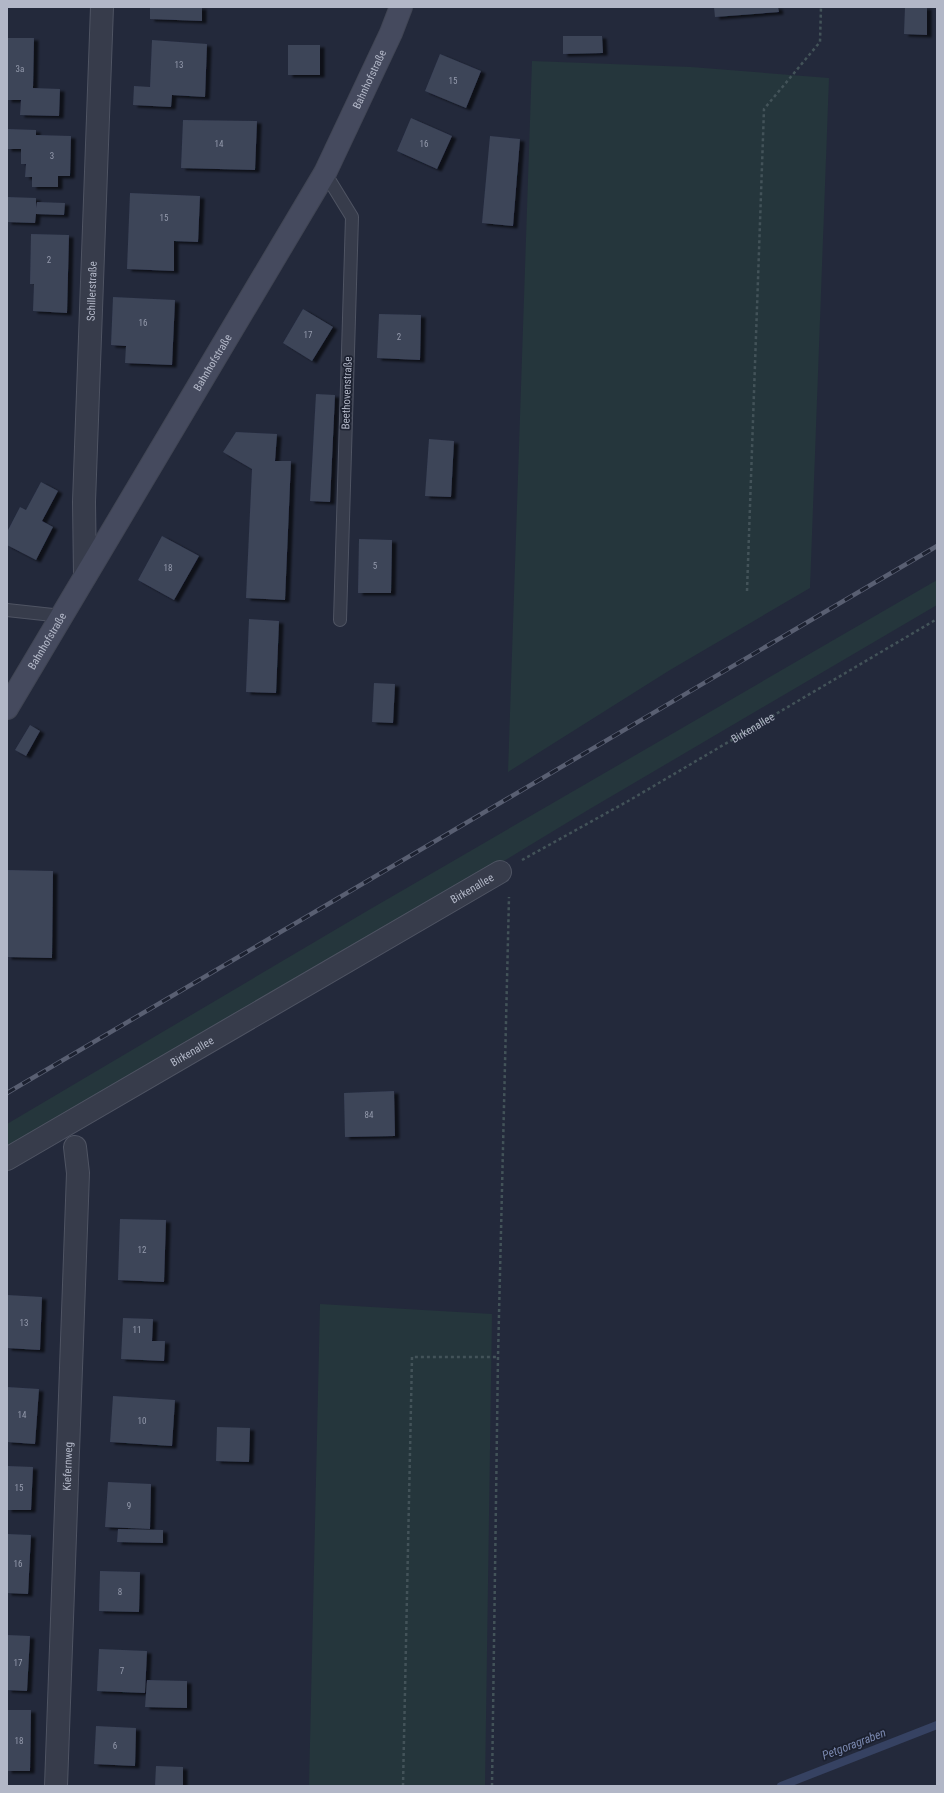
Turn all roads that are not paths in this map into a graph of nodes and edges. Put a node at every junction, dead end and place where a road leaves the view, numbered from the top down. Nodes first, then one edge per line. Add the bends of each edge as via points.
1 (102, 7) edge
2 (401, 7) edge
3 (326, 173) junction
4 (86, 576) junction
5 (7, 610) edge
6 (62, 616) junction
7 (340, 620) dead end
8 (7, 708) edge
9 (500, 872) road end
10 (75, 1147) dead end
11 (7, 1159) edge
12 (56, 1786) edge

1 - 4 street, Schillerstraße via 84,502
2 - 3 main road, Bahnhofstraße
3 - 4 main road, Bahnhofstraße
3 - 7 lane, Beethovenstraße via 352,217
4 - 6 main road, Bahnhofstraße
5 - 6 lane
6 - 8 main road, Bahnhofstraße
9 - 11 street, Birkenallee
10 - 12 street, Kiefernweg via 78,1173

